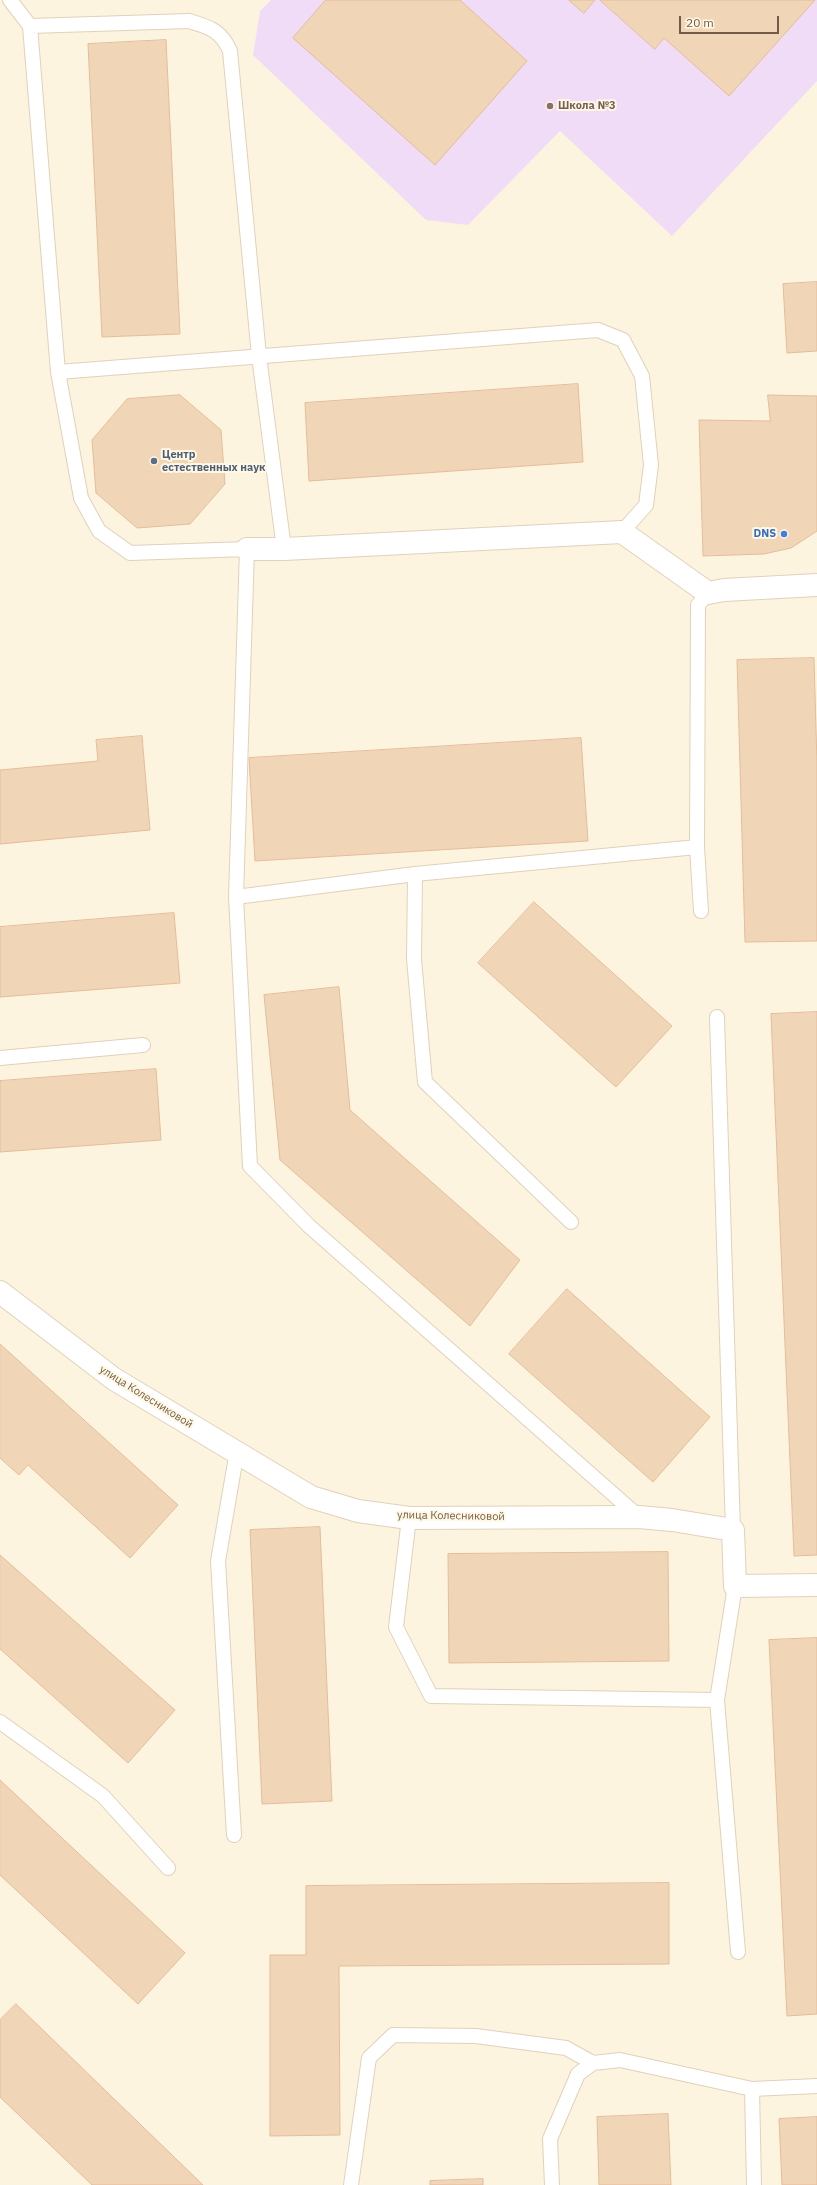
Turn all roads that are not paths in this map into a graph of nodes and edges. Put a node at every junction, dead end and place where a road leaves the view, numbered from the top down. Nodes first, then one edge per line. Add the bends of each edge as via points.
1 (10, 0) edge
2 (30, 26) junction
3 (259, 356) junction
4 (58, 372) junction
5 (622, 532) junction
6 (247, 549) junction
7 (284, 549) junction
8 (817, 585) edge
9 (708, 593) junction
10 (697, 847) junction
11 (415, 874) junction
12 (236, 897) junction
13 (701, 911) dead end
14 (717, 1017) dead end
15 (143, 1045) dead end
16 (0, 1058) edge
17 (571, 1222) dead end
18 (0, 1292) edge
19 (237, 1451) junction
20 (639, 1517) junction
21 (409, 1518) junction
22 (733, 1530) junction
23 (735, 1586) junction
24 (817, 1586) edge
25 (717, 1700) junction
26 (0, 1722) edge
27 (234, 1835) dead end
28 (168, 1868) dead end
29 (738, 1952) dead end
30 (593, 2063) junction
31 (817, 2086) edge
32 (752, 2089) junction
33 (351, 2185) edge
34 (552, 2185) edge
35 (754, 2185) edge

1 - 2 lane
2 - 3 lane via 189,20 211,28 224,38 230,51
2 - 4 lane
3 - 4 lane
3 - 5 lane via 598,330 623,340 642,376 651,465 646,505
3 - 7 lane
4 - 6 lane via 81,498 99,531 130,553
5 - 7 street
5 - 9 street
6 - 7 street
6 - 12 lane
8 - 9 street
9 - 10 lane via 698,605
10 - 11 lane
10 - 13 lane
11 - 12 lane
11 - 17 lane via 414,959 425,1082
12 - 20 lane via 250,1166 309,1226
14 - 22 lane
15 - 16 lane
18 - 19 street, улица Колесниковой via 114,1379
19 - 21 street, улица Колесниковой via 311,1497 358,1511
19 - 27 lane via 218,1561
20 - 21 street, улица Колесниковой
20 - 22 street, улица Колесниковой
21 - 25 lane via 396,1627 431,1696
22 - 23 street
23 - 24 street
23 - 25 lane
25 - 29 lane
26 - 28 lane via 103,1796
30 - 32 lane via 620,2060
30 - 33 lane via 566,2048 476,2036 393,2035 369,2058
30 - 34 lane via 578,2074 550,2139
31 - 32 lane
32 - 35 lane

